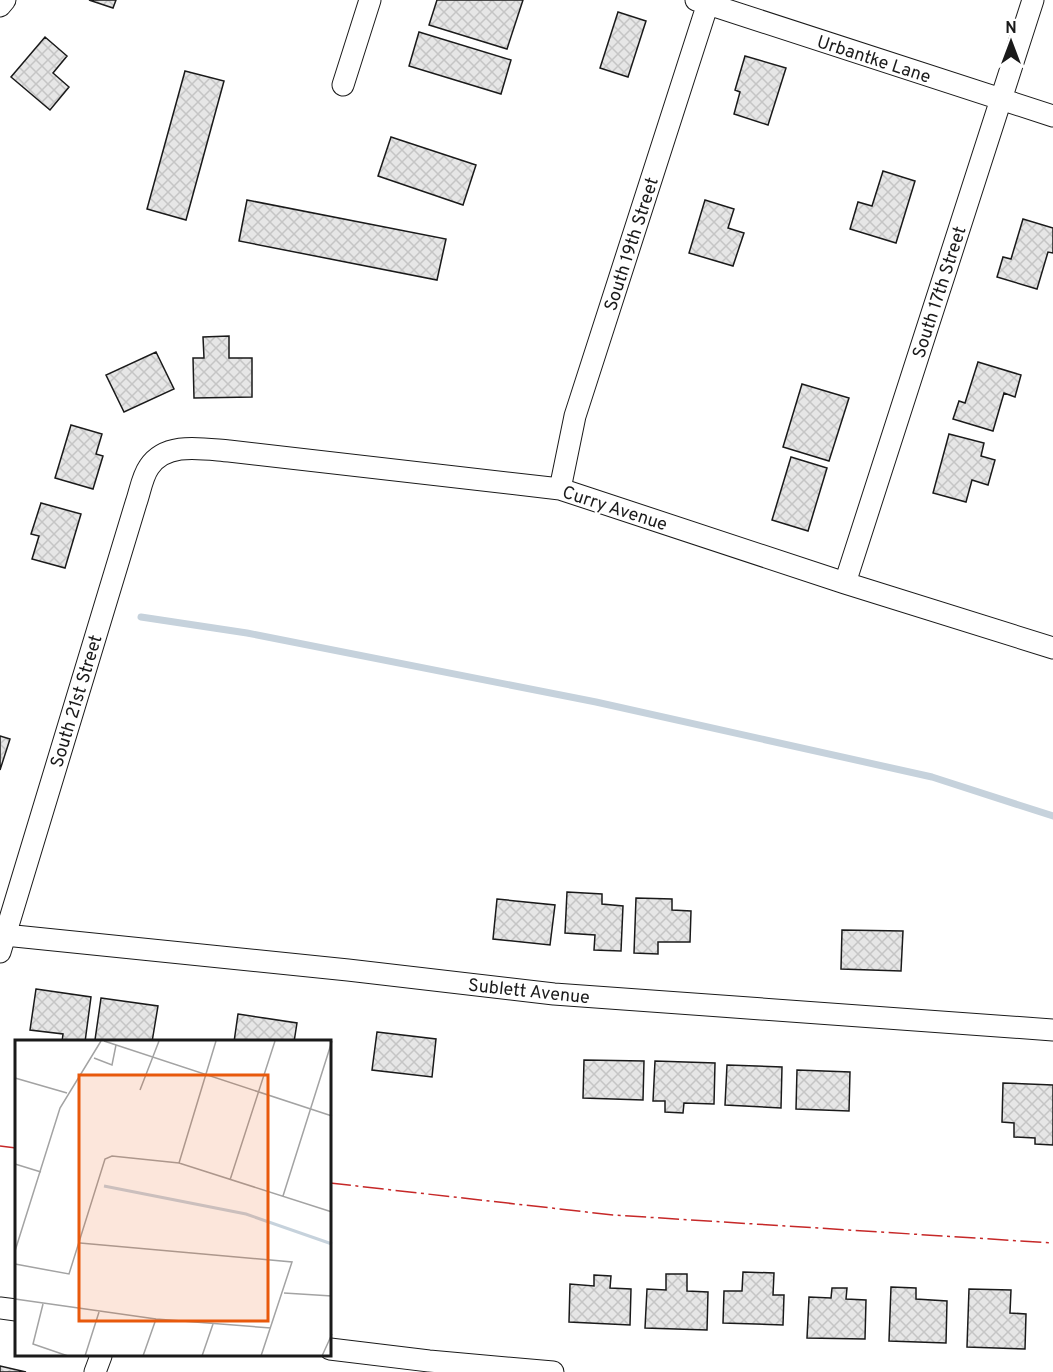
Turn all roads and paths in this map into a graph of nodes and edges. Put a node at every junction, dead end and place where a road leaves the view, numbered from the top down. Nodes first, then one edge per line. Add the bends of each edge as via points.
1 (5, 0) edge
2 (370, 0) edge
3 (1033, 0) edge
4 (704, 1) edge
5 (0, 6) edge
6 (342, 85) dead end
7 (1001, 100) junction
8 (1053, 116) edge
9 (161, 455) joint
10 (560, 489) junction
11 (845, 583) junction
12 (1053, 648) edge
13 (3, 944) edge
14 (1053, 1030) edge
15 (0, 1308) edge
16 (15, 1310) edge
17 (332, 1349) edge
18 (101, 1357) edge
19 (427, 1367) edge
20 (95, 1372) edge
21 (553, 1372) edge

1 - 5 street
2 - 6 street
3 - 7 street, South 17th Street
4 - 7 street, Urbantke Lane
4 - 10 street, South 19th Street via 575,417
7 - 8 street, Urbantke Lane
7 - 11 street, South 17th Street
9 - 10 street, Curry Avenue via 186,448 229,451
9 - 13 street, South 21st Street via 148,467 136,503
10 - 11 street, Curry Avenue
11 - 12 street, Curry Avenue
13 - 14 street, Sublett Avenue via 348,970 554,994
15 - 16 street
17 - 19 street
18 - 20 street
19 - 21 street

